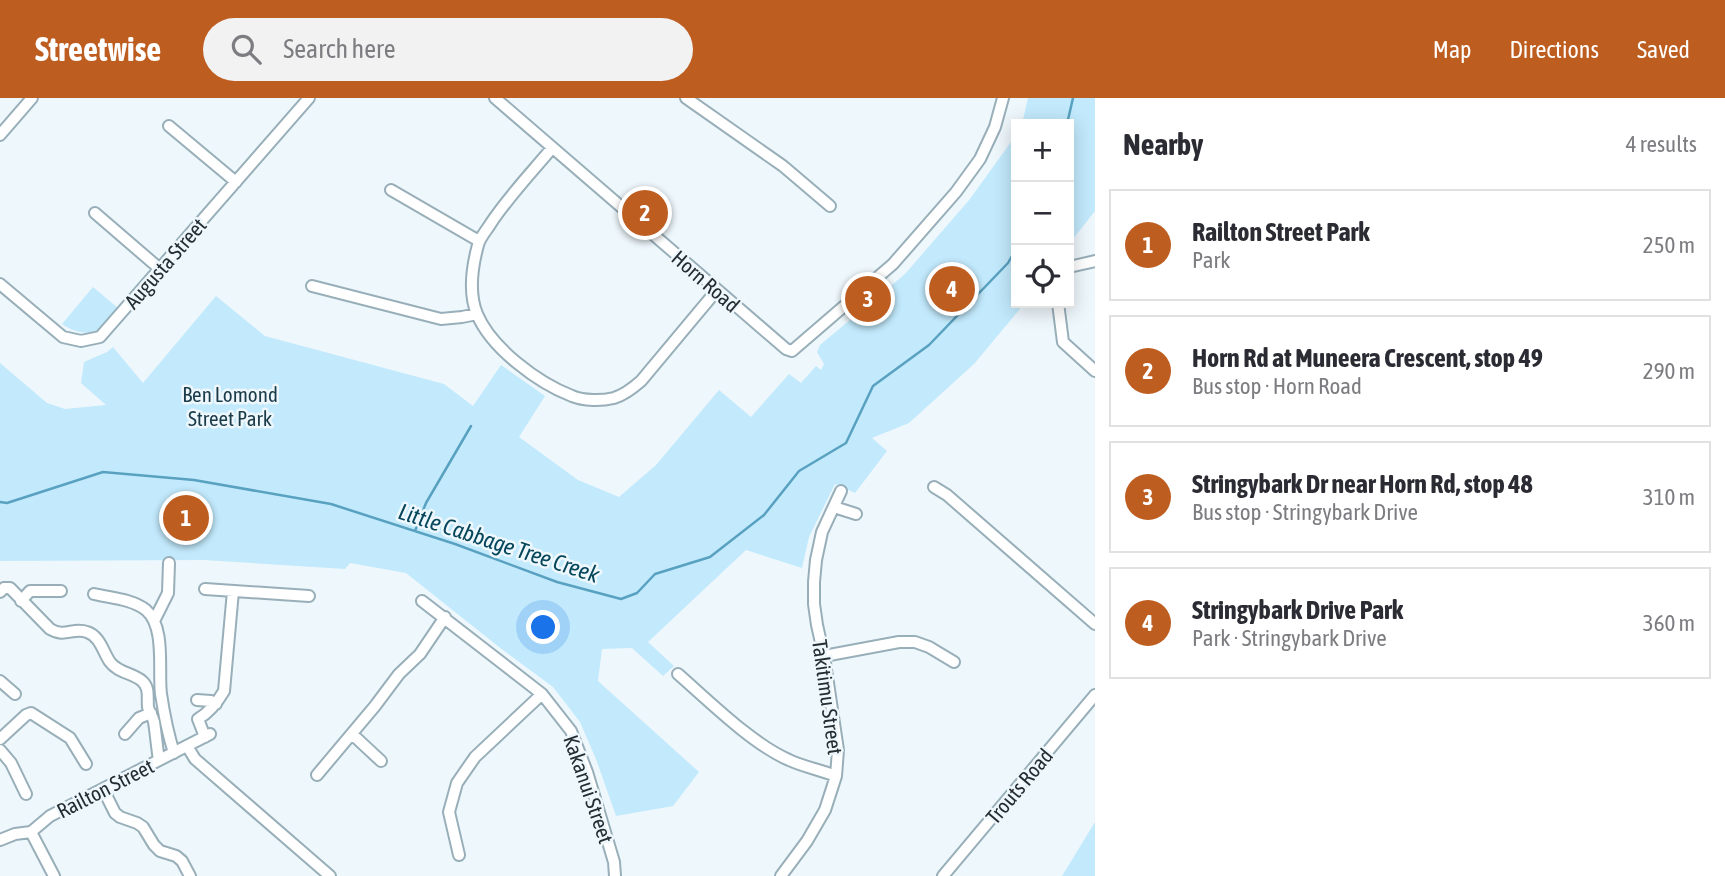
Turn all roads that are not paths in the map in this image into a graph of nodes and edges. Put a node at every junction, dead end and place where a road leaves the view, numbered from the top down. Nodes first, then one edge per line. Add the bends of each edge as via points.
1 (32, 98) edge
2 (309, 98) edge
3 (495, 98) edge
4 (686, 98) edge
5 (1003, 98) edge
6 (169, 126) dead end
7 (0, 135) edge
8 (552, 148) junction
9 (236, 183) junction
10 (391, 190) dead end
11 (830, 206) dead end
12 (95, 213) dead end
13 (479, 241) junction
14 (1095, 261) edge
15 (1074, 266) edge
16 (160, 269) junction
17 (0, 285) edge
18 (312, 286) dead end
19 (717, 290) junction
20 (1059, 308) edge
21 (477, 314) junction
22 (1095, 371) edge
23 (934, 487) dead end
24 (841, 491) dead end
25 (834, 507) junction
26 (856, 513) dead end
27 (169, 563) dead end
28 (205, 589) dead end
29 (61, 591) dead end
30 (233, 591) junction
31 (0, 592) edge
32 (94, 594) dead end
33 (309, 596) dead end
34 (21, 601) junction
35 (422, 601) dead end
36 (445, 617) junction
37 (154, 621) junction
38 (1095, 624) edge
39 (824, 656) junction
40 (954, 662) dead end
41 (678, 674) dead end
42 (0, 681) edge
43 (15, 694) dead end
44 (542, 694) junction
45 (1095, 695) edge
46 (197, 699) dead end
47 (216, 704) junction
48 (151, 713) junction
49 (125, 734) dead end
50 (352, 734) junction
51 (0, 739) edge
52 (187, 746) junction
53 (0, 750) edge
54 (174, 753) junction
55 (159, 760) junction
56 (381, 761) dead end
57 (86, 764) dead end
58 (317, 775) dead end
59 (836, 776) junction
60 (103, 789) junction
61 (26, 794) dead end
62 (31, 832) junction
63 (0, 840) edge
64 (459, 855) dead end
65 (54, 876) edge
66 (190, 876) edge
67 (330, 876) edge
68 (615, 876) edge
69 (781, 876) edge
70 (943, 876) edge

1 - 7 street
2 - 9 street, Augusta Street
3 - 8 street, Horn Road
4 - 11 street via 783,166
5 - 19 street, Horn Road via 980,159 956,192 893,264 792,351
6 - 9 street
8 - 13 street
8 - 19 street, Horn Road
9 - 16 street, Augusta Street
10 - 13 street
12 - 16 street
13 - 21 street via 472,274
14 - 15 street
16 - 17 street, Augusta Street via 100,337 81,341 63,337
18 - 21 street via 441,319
19 - 21 street via 641,381 614,398 573,397 545,382 506,355
20 - 22 street via 1063,342
23 - 38 street
24 - 25 street, Takitimu Street
25 - 26 street
25 - 39 street, Takitimu Street via 822,532 814,582
27 - 37 street via 168,593
28 - 30 street
29 - 34 street via 30,592
30 - 33 street
30 - 47 street via 224,691
31 - 34 street via 10,588
32 - 37 street via 131,602
34 - 48 street via 57,634 87,632 99,641 111,664 146,684
35 - 36 street, Kakanui Street
36 - 44 street, Kakanui Street
36 - 50 street via 421,654 398,674
37 - 54 street via 161,692
39 - 40 street via 915,642
39 - 59 street, Takitimu Street via 838,750
41 - 59 street via 767,748
42 - 43 street
44 - 64 street via 475,757 457,783 449,812
44 - 68 street, Kakanui Street via 572,731
45 - 70 street, Trouts Road
46 - 47 street
47 - 52 street, Railton Street via 198,719 207,736
48 - 49 street via 139,718
48 - 55 street
50 - 56 street
50 - 58 street
51 - 57 street via 31,713 70,738
52 - 54 street, Railton Street
52 - 67 street via 195,759
53 - 61 street
54 - 55 street, Railton Street
55 - 60 street, Railton Street
59 - 69 street, Takitimu Street via 825,810
60 - 62 street, Railton Street via 50,816
60 - 66 street via 115,813 143,827 154,845 182,861
62 - 63 street, Railton Street
62 - 65 street

